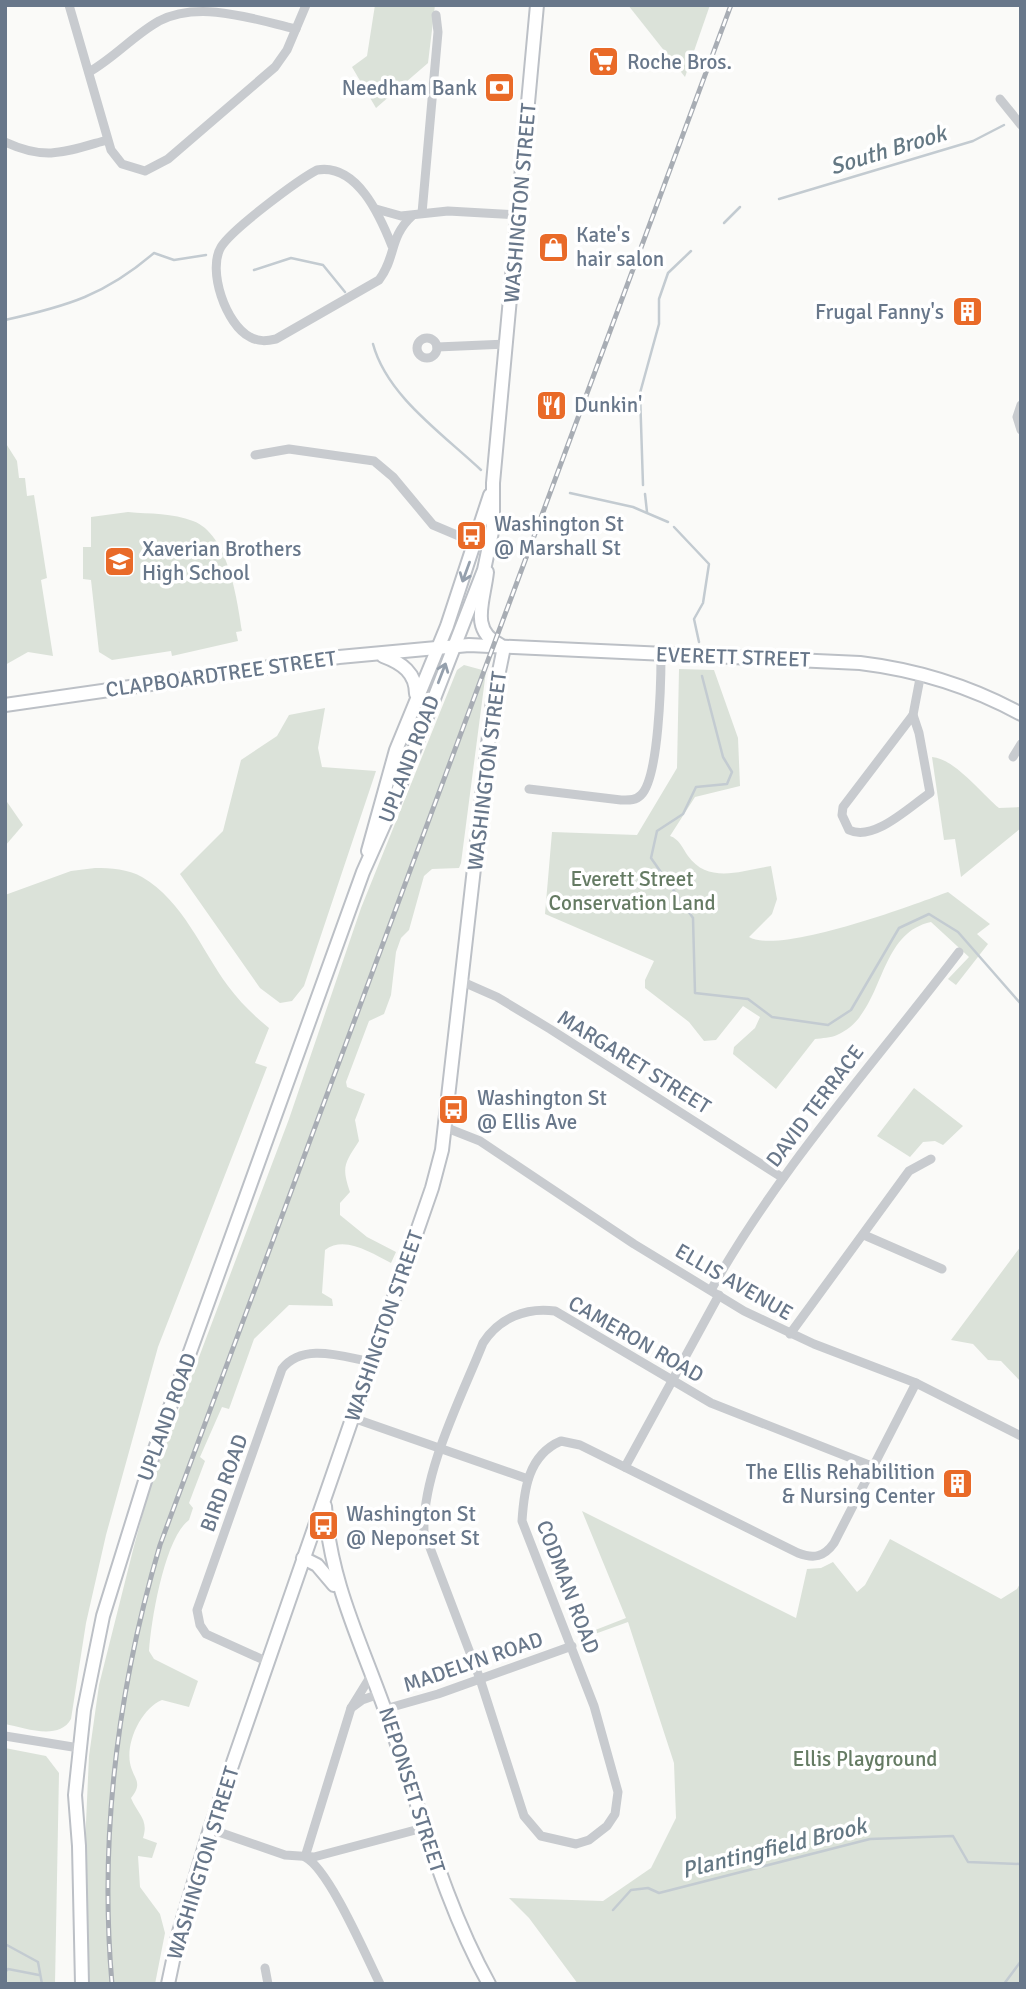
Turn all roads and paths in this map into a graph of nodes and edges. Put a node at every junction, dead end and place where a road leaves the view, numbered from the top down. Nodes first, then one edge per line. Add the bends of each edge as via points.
1 (69, 5) edge
2 (306, 5) edge
3 (537, 5) edge
4 (436, 15) dead end
5 (296, 29) junction
6 (89, 72) junction
7 (1000, 99) dead end
8 (1021, 125) edge
9 (107, 140) junction
10 (5, 142) edge
11 (375, 208) junction
12 (422, 213) junction
13 (519, 215) junction
14 (412, 216) junction
15 (392, 246) junction
16 (507, 344) junction
17 (437, 347) dead end
18 (1021, 405) edge
19 (1020, 428) edge
20 (255, 455) dead end
21 (493, 483) junction
22 (476, 544) junction
23 (490, 549) junction
24 (453, 646) junction
25 (504, 647) junction
26 (437, 648) junction
27 (380, 654) junction
28 (661, 655) junction
29 (921, 673) junction
30 (415, 701) junction
31 (5, 705) edge
32 (1021, 714) edge
33 (913, 716) junction
34 (1021, 744) edge
35 (1013, 757) dead end
36 (529, 789) dead end
37 (363, 872) junction
38 (958, 951) dead end
39 (463, 982) junction
40 (447, 1128) junction
41 (931, 1159) dead end
42 (783, 1178) junction
43 (863, 1236) junction
44 (942, 1269) dead end
45 (715, 1293) junction
46 (790, 1334) junction
47 (372, 1362) junction
48 (674, 1382) junction
49 (916, 1383) junction
50 (353, 1418) junction
51 (1021, 1436) edge
52 (442, 1447) junction
53 (625, 1467) junction
54 (874, 1467) junction
55 (528, 1479) junction
56 (324, 1500) junction
57 (305, 1554) junction
58 (329, 1555) junction
59 (341, 1594) junction
60 (572, 1646) junction
61 (268, 1662) junction
62 (372, 1674) junction
63 (480, 1679) junction
64 (379, 1694) junction
65 (351, 1709) junction
66 (385, 1709) junction
67 (5, 1736) edge
68 (79, 1748) junction
69 (423, 1828) junction
70 (210, 1829) junction
71 (305, 1857) junction
72 (265, 1968) dead end
73 (168, 1983) edge
74 (82, 1984) edge
75 (268, 1984) edge
76 (380, 1984) edge
77 (489, 1984) edge

1 - 6 street
2 - 5 street
3 - 13 main road, WASHINGTON STREET
4 - 12 street
5 - 6 street via 217,11 187,10 157,21
5 - 9 street via 282,59 267,75 160,165 145,171 128,168 116,158
6 - 9 street
7 - 8 street
9 - 10 street via 47,155
11 - 14 street
11 - 15 street
11 - 15 street via 341,172 324,169 308,175 221,247 216,260 218,278 232,319 242,332 258,340 286,335 379,280
12 - 13 street
12 - 14 street
13 - 16 main road, WASHINGTON STREET
14 - 15 street
16 - 17 street
16 - 21 main road, WASHINGTON STREET
18 - 19 street
20 - 22 street via 289,449 374,461 427,520
21 - 22 main road, WASHINGTON STREET
21 - 23 main road, WASHINGTON STREET
22 - 23 street
22 -> 26 main road, WASHINGTON STREET
23 - 24 main road, WASHINGTON STREET
23 - 25 main road via 480,627 485,636
24 - 25 main road, EVERETT STREET
24 - 26 main road, EVERETT STREET
37 -> 24 main road, UPLAND ROAD
25 - 28 main road, EVERETT STREET
25 - 39 main road, WASHINGTON STREET via 492,713
26 - 27 main road, CLAPBOARDTREE STREET
26 - 30 main road, UPLAND ROAD
27 - 30 main road via 409,671 415,682
27 - 31 main road, CLAPBOARDTREE STREET
28 - 29 main road, EVERETT STREET via 842,661
28 - 36 street via 652,768 643,794 621,800
29 - 32 main road, EVERETT STREET
29 - 33 street
30 - 37 main road, UPLAND ROAD via 382,792
33 - 33 street via 843,807 849,830 858,835 871,832 930,793
34 - 35 street
37 - 68 main road, UPLAND ROAD via 142,1486 103,1616
38 - 42 street, DAVID TERRACE
39 - 40 main road, WASHINGTON STREET
39 - 42 street, MARGARET STREET via 539,1023
40 - 45 street, ELLIS AVENUE via 481,1141
40 - 47 main road, WASHINGTON STREET via 432,1188
41 - 43 street via 909,1171
42 - 45 street, DAVID TERRACE via 744,1231
43 - 44 street
43 - 46 street
45 - 46 street, ELLIS AVENUE
45 - 48 street, DAVID TERRACE
46 - 49 street, ELLIS AVENUE
47 - 50 main road, WASHINGTON STREET
47 - 61 street, BIRD ROAD via 305,1354 289,1360 282,1369 197,1610 206,1634
48 - 52 street, CAMERON ROAD via 555,1311 516,1314 490,1331
48 - 53 street, DAVID TERRACE
48 - 54 street, CAMERON ROAD via 778,1432
49 - 51 street, ELLIS AVENUE
49 - 54 street, CODMAN ROAD
50 - 52 street
50 - 56 main road, WASHINGTON STREET
52 - 55 street
52 - 63 street, CAMERON ROAD via 424,1532
53 - 54 street, CODMAN ROAD via 808,1557 826,1553 834,1543
53 - 55 street, CODMAN ROAD via 561,1441 537,1459
55 - 60 street, CODMAN ROAD via 525,1531
56 - 57 main road, WASHINGTON STREET
56 - 58 main road, NEPONSET STREET
57 - 58 main road
57 - 59 main road, NEPONSET STREET
57 - 61 main road, WASHINGTON STREET
58 - 59 main road, NEPONSET STREET
59 - 62 main road, NEPONSET STREET
60 - 63 street, MADELYN ROAD
60 - 63 street, CODMAN ROAD via 618,1792 615,1814 589,1840 564,1843 532,1828 517,1798
61 - 70 main road, WASHINGTON STREET
62 - 64 main road, NEPONSET STREET
62 - 65 street
63 - 66 street, MADELYN ROAD
64 - 65 street
64 - 66 main road, NEPONSET STREET
65 - 71 street
66 - 69 main road, NEPONSET STREET
67 - 68 street
68 - 74 main road, UPLAND ROAD via 75,1795
69 - 71 street via 329,1855
69 - 77 main road, NEPONSET STREET via 448,1898
70 - 71 street via 285,1855
70 - 73 main road, WASHINGTON STREET
71 - 76 street via 327,1880
72 - 75 street

